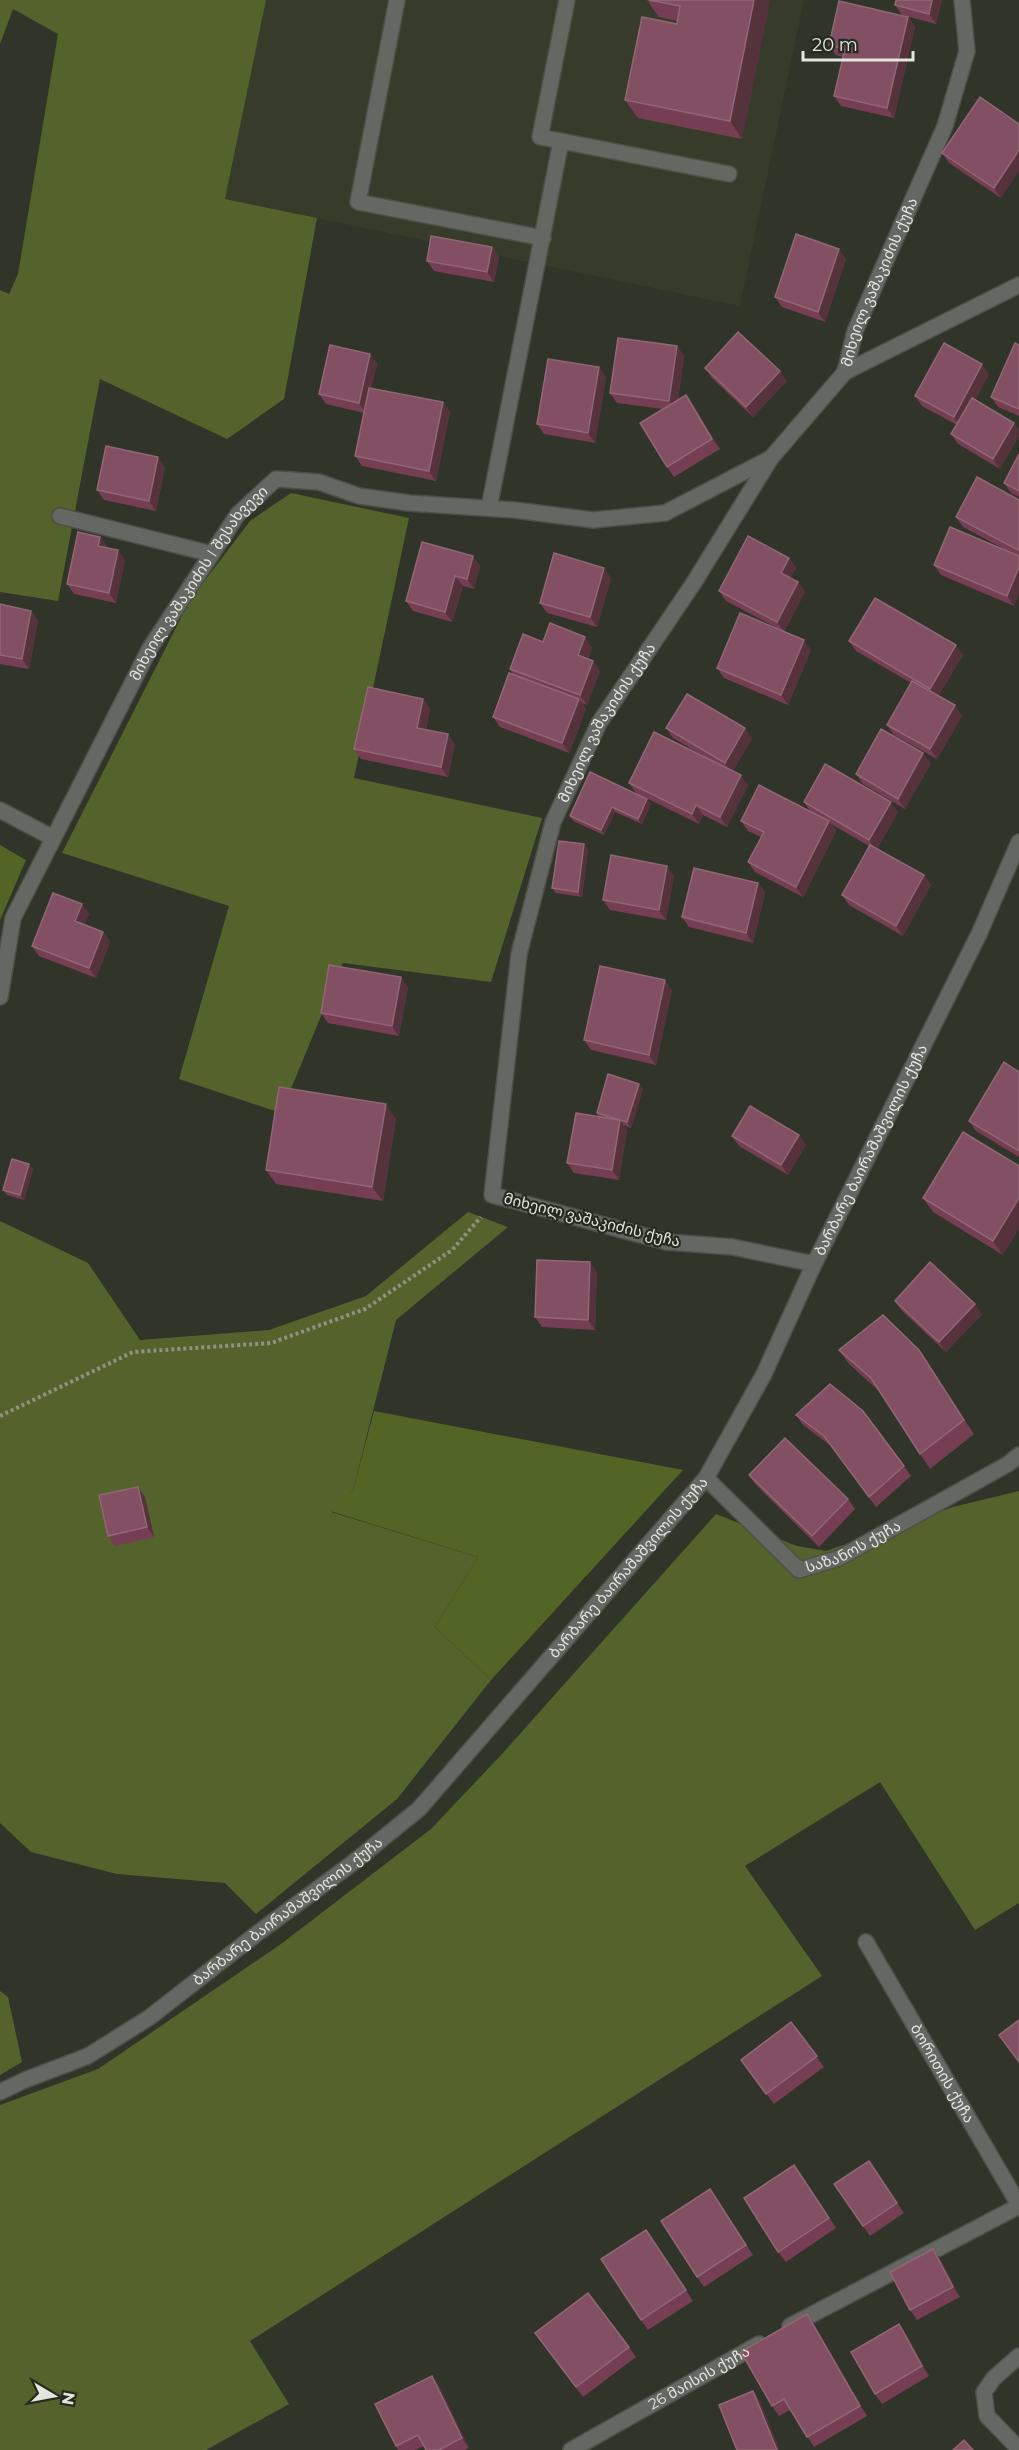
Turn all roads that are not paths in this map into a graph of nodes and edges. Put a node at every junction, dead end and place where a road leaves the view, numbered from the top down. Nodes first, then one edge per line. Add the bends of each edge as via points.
1 (397, 0) edge
2 (567, 0) edge
3 (962, 0) edge
4 (561, 141) junction
5 (729, 174) dead end
6 (543, 238) junction
7 (1019, 285) edge
8 (845, 372) junction
9 (771, 458) junction
10 (489, 508) junction
11 (60, 516) dead end
12 (212, 554) junction
13 (0, 810) edge
14 (53, 838) junction
15 (1019, 842) edge
16 (0, 997) edge
17 (814, 1264) junction
18 (1019, 1455) edge
19 (706, 1478) junction
20 (866, 1942) dead end
21 (0, 2092) edge
22 (1019, 2205) edge
23 (1019, 2356) edge
24 (1019, 2449) edge
25 (571, 2450) edge

1 - 6 street via 358,202
2 - 4 street via 540,137
3 - 8 street, მიხეილ ვაშაკიძის ქუჩა via 967,51 945,126 855,331
4 - 5 street
4 - 6 street
6 - 10 street
7 - 8 street
8 - 9 street, მიხეილ ვაშაკიძის ქუჩა
9 - 10 street, მიხეილ ვაშაკიძის I შესახვევი via 665,513 593,520
9 - 17 street, მიხეილ ვაშაკიძის ქუჩა via 693,584 599,723 553,822 519,954 492,1195 667,1242 733,1247
10 - 12 street, მიხეილ ვაშაკიძის I შესახვევი via 409,503 359,496 319,482 276,479 238,514
11 - 12 street
12 - 14 street, მიხეილ ვაშაკიძის I შესახვევი via 150,648
13 - 14 street
14 - 16 street, მიხეილ ვაშაკიძის I შესახვევი via 13,918
15 - 17 street, ბარბარე ბაირამაშვილის ქუჩა via 979,934
17 - 19 street, ბარბარე ბაირამაშვილის ქუჩა via 764,1374
18 - 19 street, საზანოს ქუჩა via 839,1558 799,1570
19 - 21 street, ბარბარე ბაირამაშვილის ქუჩა via 419,1809 351,1866 150,2018 88,2056
20 - 22 street, ბორითის ქუჩა
22 - 25 street, 26 მაისის ქუჩა via 834,2302
23 - 24 street via 984,2392 987,2416

